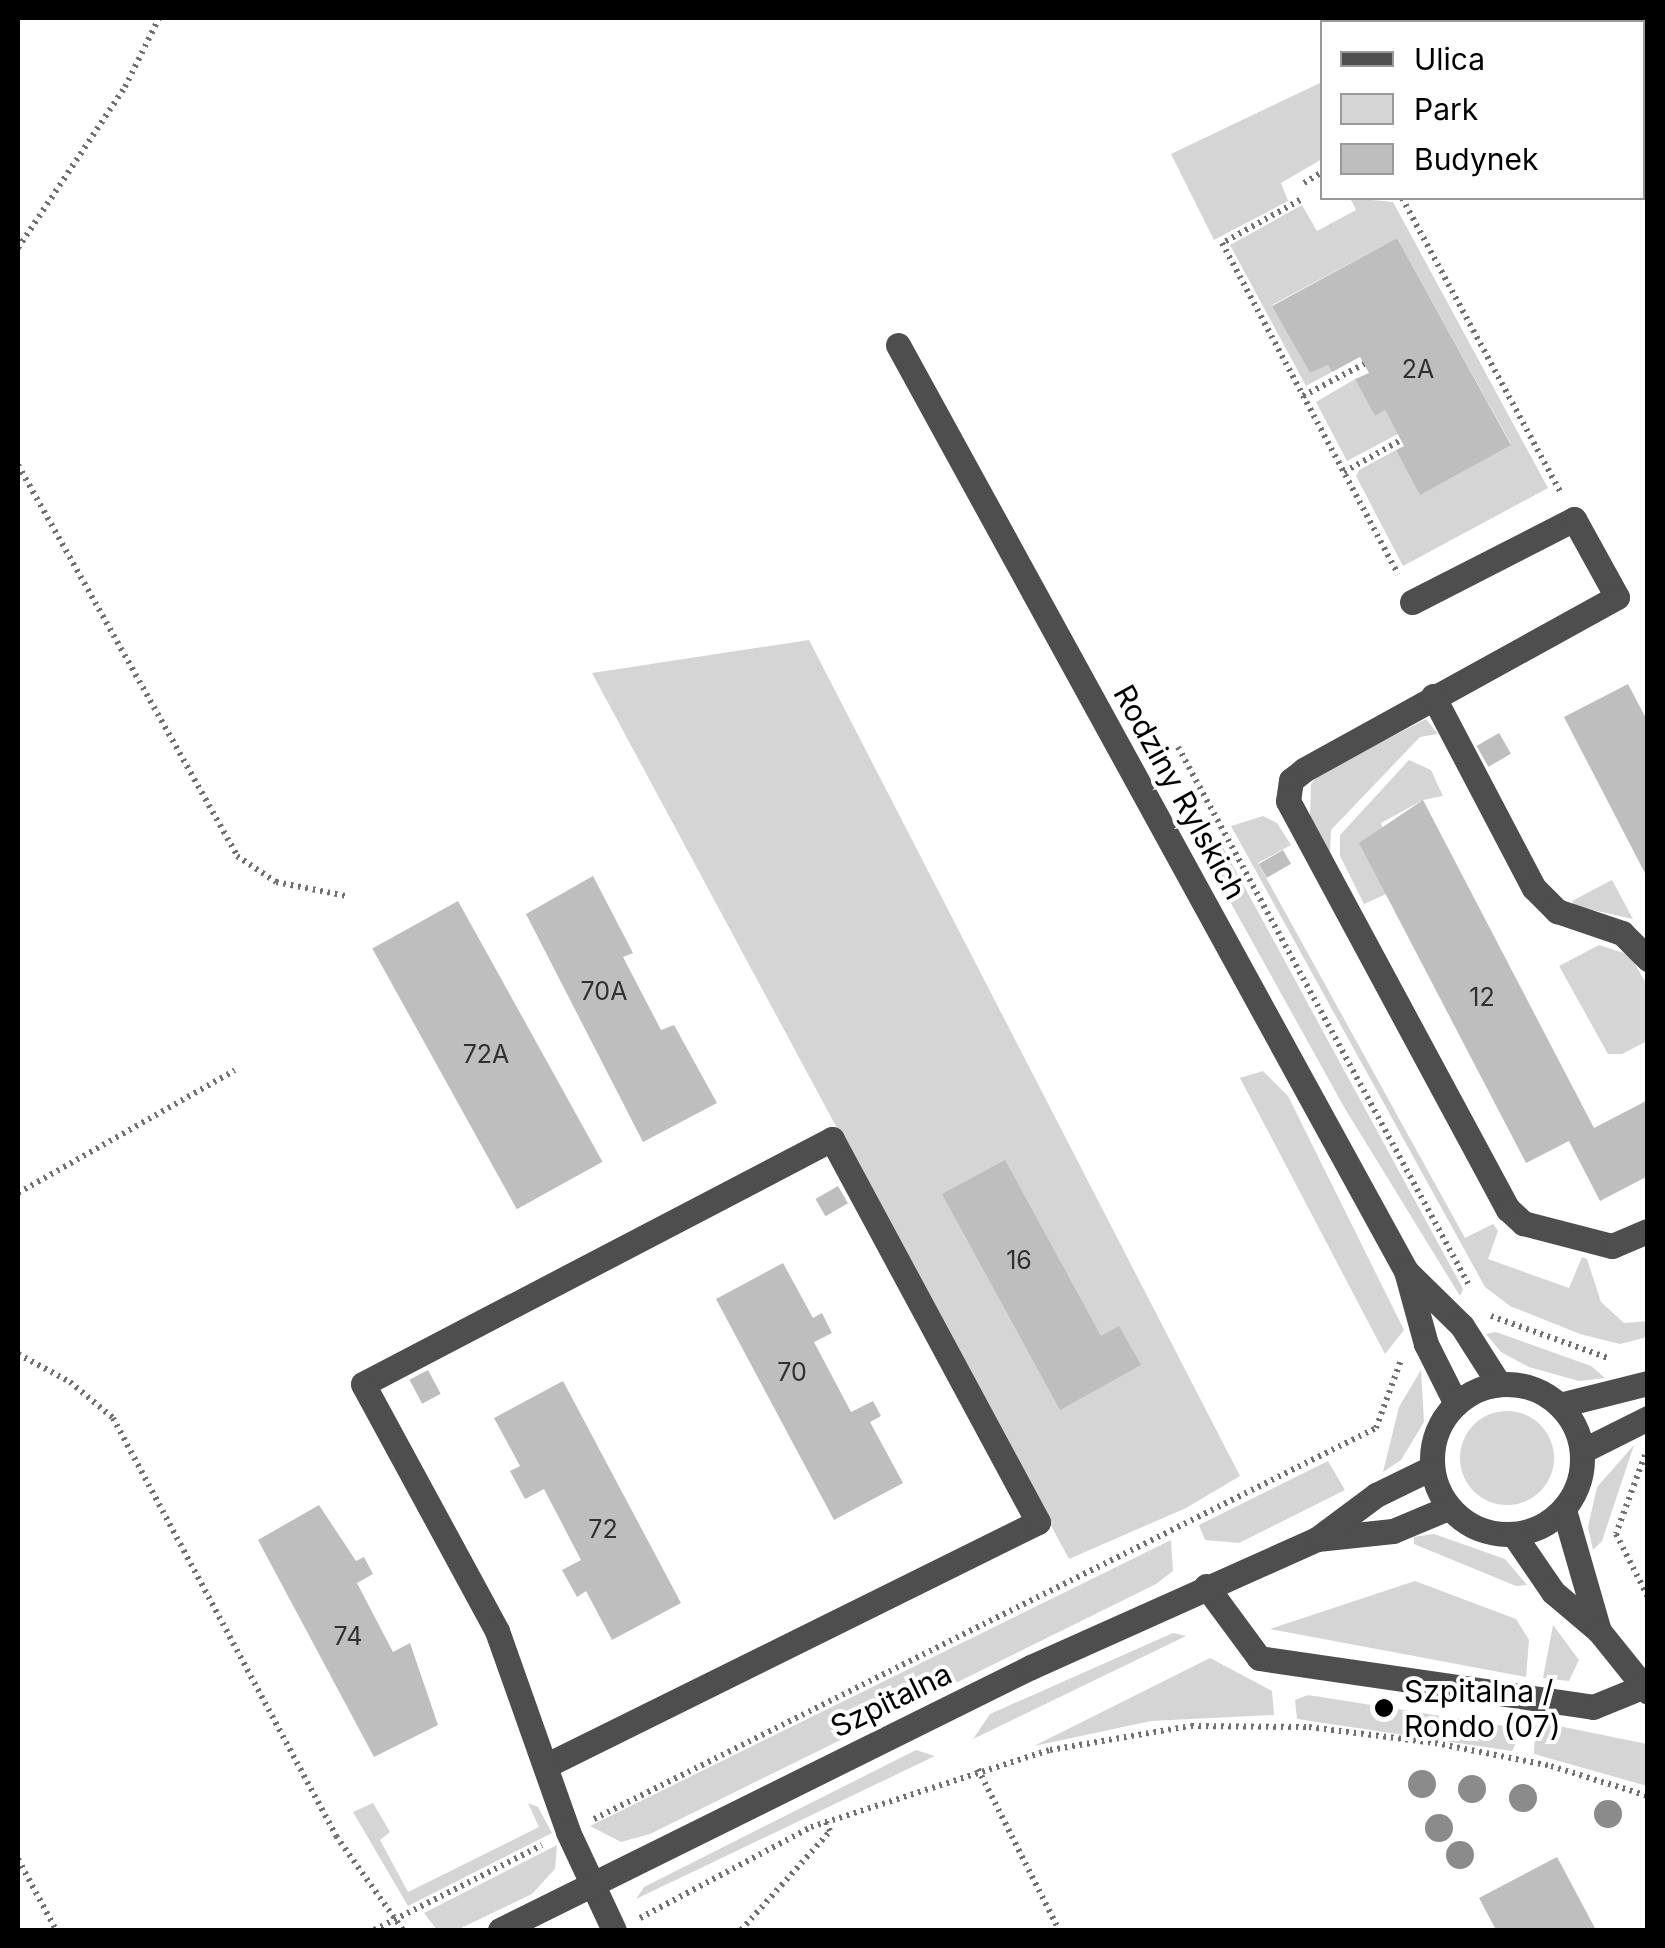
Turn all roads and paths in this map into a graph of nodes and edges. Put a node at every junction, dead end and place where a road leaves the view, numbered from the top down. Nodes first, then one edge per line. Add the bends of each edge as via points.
1 (159, 18) edge
2 (1320, 173) edge
3 (1304, 184) dead end
4 (1300, 200) dead end
5 (1403, 200) edge
6 (18, 248) edge
7 (898, 345) dead end
8 (1364, 364) dead end
9 (1303, 396) junction
10 (1401, 440) dead end
11 (18, 465) edge
12 (1344, 472) junction
13 (1574, 518) junction
14 (1412, 602) joint
15 (1433, 696) junction
16 (1178, 747) dead end
17 (346, 896) dead end
18 (1648, 959) edge
19 (235, 1070) dead end
20 (18, 1194) edge
21 (1648, 1230) edge
22 (1406, 1271) junction
23 (1476, 1297) dead end
24 (1485, 1314) dead end
25 (18, 1354) edge
26 (1403, 1356) dead end
27 (1616, 1361) dead end
28 (1648, 1383) edge
29 (1499, 1384) junction
30 (1456, 1404) junction
31 (1560, 1405) junction
32 (1648, 1418) edge
33 (1648, 1449) edge
34 (1582, 1451) junction
35 (1432, 1468) junction
36 (1448, 1508) junction
37 (1564, 1510) junction
38 (1514, 1535) junction
39 (1317, 1539) junction
40 (1206, 1586) junction
41 (1648, 1598) edge
42 (1599, 1631) junction
43 (1645, 1690) edge
44 (545, 1766) junction
45 (978, 1769) junction
46 (1648, 1796) edge
47 (826, 1822) junction
48 (568, 1832) junction
49 (18, 1859) edge
50 (593, 1884) junction
51 (395, 1920) junction
52 (624, 1926) edge
53 (56, 1930) edge
54 (374, 1930) edge
55 (402, 1930) edge
56 (500, 1930) edge
57 (741, 1930) edge
58 (1060, 1930) edge

1 - 6 path via 125,86
2 - 3 path
4 - 9 path via 1222,242
5 - 13 path
7 - 22 street, Rodziny Rylskich
8 - 9 path
9 - 12 path
10 - 12 path
11 - 17 path via 237,856 276,882
12 - 14 path
13 - 14 street
13 - 15 street via 1616,598
15 - 18 street via 1534,888 1558,911 1622,933
15 - 21 street via 1304,770 1292,780 1288,801 1508,1210 1523,1223 1612,1246
16 - 23 path
19 - 20 path
22 - 29 street, Rodziny Rylskich via 1462,1326
22 - 30 street, Rodziny Rylskich via 1426,1344
24 - 27 path
25 - 51 path via 70,1382 113,1418 336,1836
26 - 48 path via 1376,1428
28 - 31 street
29 - 30 street
29 - 31 street via 1542,1392
30 - 35 street via 1433,1444
31 - 34 street
32 - 34 street
33 - 41 path via 1616,1534
34 - 37 street via 1576,1492
35 - 36 street
35 - 39 street, Szpitalna via 1376,1494
36 - 38 street via 1478,1529
36 - 39 street, Szpitalna via 1393,1532
37 - 38 street via 1542,1527
37 - 42 street
38 - 42 street via 1553,1592
39 - 40 street, Szpitalna
40 - 43 street via 1259,1658 1594,1707
40 - 50 street, Szpitalna
42 - 43 street
44 - 44 street via 497,1631 363,1384 832,1139 1038,1522
44 - 48 street
45 - 46 path via 1192,1726 1308,1727 1551,1766
45 - 47 path
45 - 58 path
47 - 52 path
47 - 57 path via 830,1831
48 - 50 street
48 - 51 path
49 - 53 path
50 - 52 street
50 - 56 street, Szpitalna
51 - 54 path
51 - 55 path

